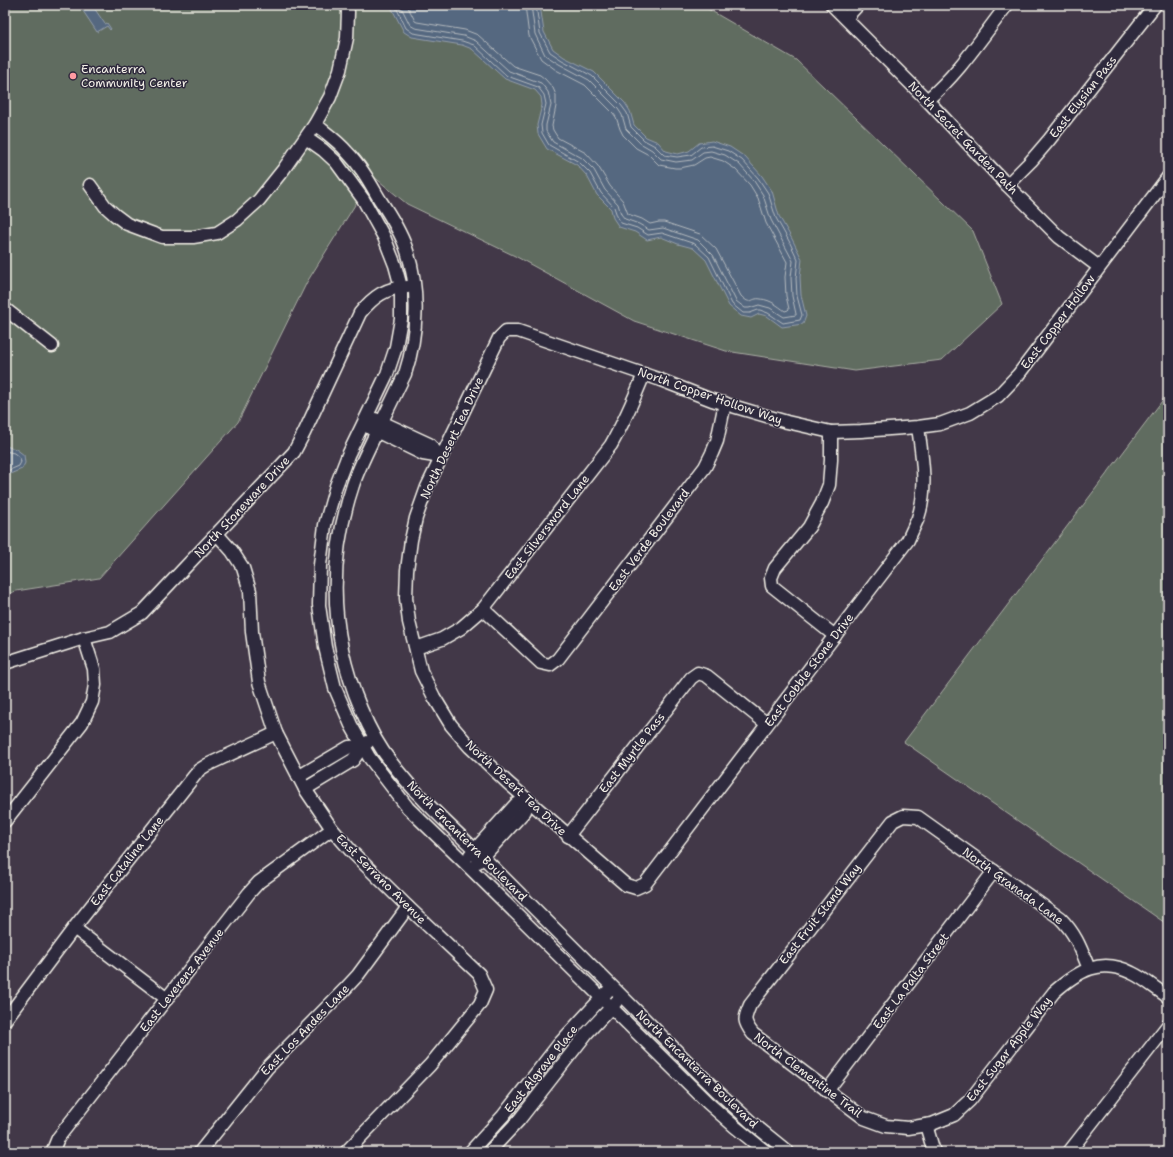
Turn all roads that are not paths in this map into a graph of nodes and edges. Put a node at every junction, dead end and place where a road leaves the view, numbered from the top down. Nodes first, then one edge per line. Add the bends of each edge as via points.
1 (347, 5) edge
2 (832, 5) edge
3 (858, 5) edge
4 (1007, 5) edge
5 (1155, 5) edge
6 (846, 18) junction
7 (927, 100) junction
8 (315, 124) junction
9 (306, 138) junction
10 (1168, 177) edge
11 (90, 185) dead end
12 (1007, 185) junction
13 (1099, 266) junction
14 (401, 287) junction
15 (414, 288) junction
16 (5, 309) edge
17 (506, 331) joint
18 (52, 346) dead end
19 (644, 374) junction
20 (725, 403) junction
21 (365, 420) junction
22 (380, 426) junction
23 (918, 427) junction
24 (831, 432) junction
25 (441, 457) junction
26 (217, 534) junction
27 (483, 609) junction
28 (835, 636) junction
29 (84, 638) junction
30 (416, 648) junction
31 (5, 663) edge
32 (767, 724) junction
33 (276, 732) junction
34 (375, 738) junction
35 (362, 746) junction
36 (298, 777) junction
37 (305, 789) junction
38 (527, 800) junction
39 (903, 816) joint
40 (5, 821) edge
41 (332, 829) junction
42 (568, 836) junction
43 (479, 854) junction
44 (468, 865) junction
45 (994, 871) junction
46 (636, 888) joint
47 (408, 907) junction
48 (74, 928) junction
49 (1089, 969) junction
50 (612, 986) junction
51 (622, 996) junction
52 (1168, 997) edge
53 (601, 998) junction
54 (167, 999) junction
55 (612, 1007) junction
56 (744, 1018) joint
57 (5, 1020) edge
58 (1168, 1025) edge
59 (827, 1091) junction
60 (926, 1125) junction
61 (54, 1151) edge
62 (200, 1152) edge
63 (346, 1152) edge
64 (470, 1152) edge
65 (489, 1152) edge
66 (766, 1152) edge
67 (788, 1152) edge
68 (934, 1152) edge
69 (1069, 1152) edge

1 - 8 street via 347,38 340,70 330,97
2 - 6 street, North Secret Garden Path
3 - 6 street
4 - 7 street via 952,75
5 - 12 street, East Elysian Pass via 1049,140
6 - 7 street, North Secret Garden Path
7 - 12 street, North Secret Garden Path
8 - 9 street
8 - 15 street, North Encanterra Boulevard via 348,152 384,206 405,246
9 - 11 street via 259,200 237,220 218,232 193,237 162,237 127,224 115,216
9 - 14 street, North Encanterra Boulevard via 336,162 363,198 384,237
10 - 13 street, East Copper Hollow
12 - 13 street, North Secret Garden Path via 1059,237
13 - 23 street, East Copper Hollow via 1018,375 998,396 970,413 940,424
14 - 15 street, North Stoneware Drive
14 - 21 street, North Encanterra Boulevard via 401,319 396,347 387,374
14 - 26 street, North Stoneware Drive via 380,293 360,313 294,452
15 - 22 street, North Encanterra Boulevard via 415,335 411,356
16 - 18 street
17 - 19 street, North Copper Hollow Way via 518,331
17 - 25 street, North Desert Tea Drive via 499,338
19 - 20 street, North Copper Hollow Way
19 - 27 street, East Silversword Lane via 624,422 611,445
20 - 24 street, North Copper Hollow Way
20 - 27 street, East Verde Boulevard via 717,441 705,467 558,659 550,665 542,663
21 - 22 street
21 - 35 street, North Encanterra Boulevard via 338,479 325,525 320,564 319,605 335,688
22 - 25 street via 423,454
22 - 34 street, North Encanterra Boulevard via 353,483 341,526 335,596 337,621 348,673
23 - 24 street, North Copper Hollow Way
23 - 28 street, East Cobble Stone Drive via 924,471 918,517 908,540
24 - 28 street via 832,460 829,485 822,504 809,527 775,568 771,578 772,586
25 - 30 street, North Desert Tea Drive via 416,518 406,570 409,622
26 - 29 street, North Stoneware Drive via 142,613 110,632
26 - 33 street, East Serrano Avenue via 243,568 250,591 252,632 259,682
27 - 30 street, East Silversword Lane via 461,628 442,639
28 - 32 street, East Cobble Stone Drive
29 - 31 street, North Stoneware Drive
29 - 40 street via 94,669 92,702 82,723
30 - 38 street, North Desert Tea Drive via 421,671 451,725 470,747
32 - 42 street, East Myrtle Pass via 707,676 698,673 691,678
32 - 46 street, East Cobble Stone Drive via 645,884
33 - 36 street, East Serrano Avenue
33 - 48 street, East Catalina Lane via 199,770
34 - 35 street
34 - 43 street, North Encanterra Boulevard via 390,762 410,785
35 - 36 street via 348,747
35 - 37 street via 352,760
35 - 44 street, North Encanterra Boulevard via 408,808
36 - 37 street, East Serrano Avenue
37 - 41 street, East Serrano Avenue
38 - 42 street, North Desert Tea Drive
38 - 43 street via 525,811
39 - 45 street, North Granada Lane via 918,817
39 - 56 street, East Fruit Stand Way via 893,821 883,833 750,1005
41 - 47 street, East Serrano Avenue
41 - 54 street, East Leverenz Avenue via 259,882
42 - 46 street, North Desert Tea Drive via 626,885
43 - 44 street
43 - 50 street, North Encanterra Boulevard
44 - 53 street, North Encanterra Boulevard
45 - 49 street, North Granada Lane via 1070,928
45 - 59 street, East La Palta Street
47 - 62 street, East Los Andes Lane via 358,975 268,1068
47 - 63 street, East Serrano Avenue via 479,974 486,990 480,1004 430,1065
48 - 54 street
48 - 57 street, East Catalina Lane
49 - 52 street via 1103,966 1118,967 1133,973
49 - 60 street, East Sugar Apple Way via 1068,979 1054,992 970,1100 954,1115
50 - 51 street, North Encanterra Boulevard
50 - 53 street, East Algrave Place
51 - 55 street, East Algrave Place
51 - 67 street, North Encanterra Boulevard via 716,1090
53 - 55 street, North Encanterra Boulevard
53 - 64 street, East Algrave Place via 559,1044 503,1116
54 - 61 street, East Leverenz Avenue via 58,1138
55 - 65 street, East Algrave Place via 587,1034 519,1120
55 - 66 street, North Encanterra Boulevard via 724,1117
56 - 59 street, North Clementine Trail via 753,1034
58 - 69 street
59 - 60 street, North Clementine Trail via 864,1118 886,1126 908,1128
60 - 68 street

